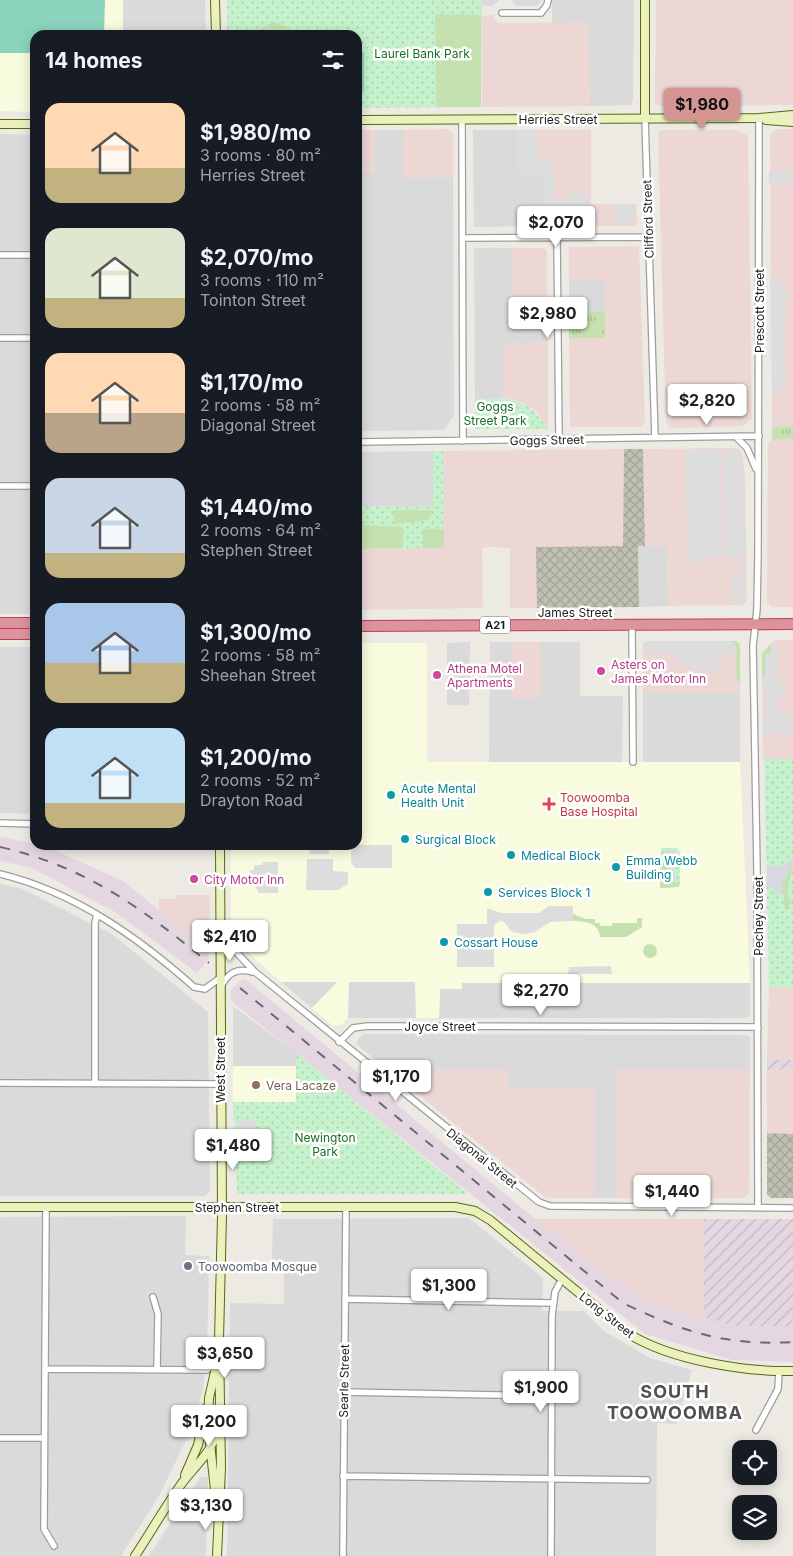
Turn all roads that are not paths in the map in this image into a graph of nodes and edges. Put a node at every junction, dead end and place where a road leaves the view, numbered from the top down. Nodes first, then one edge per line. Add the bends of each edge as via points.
1 (215, 0) edge
2 (548, 0) edge
3 (645, 0) edge
4 (502, 13) dead end
5 (216, 30) edge
6 (793, 115) edge
7 (759, 118) junction
8 (645, 119) junction
9 (362, 120) edge
10 (462, 120) junction
11 (793, 122) edge
12 (0, 124) edge
13 (30, 124) edge
14 (649, 237) junction
15 (463, 238) junction
16 (557, 238) junction
17 (0, 255) edge
18 (30, 255) edge
19 (0, 338) edge
20 (30, 338) edge
21 (736, 436) junction
22 (759, 436) junction
23 (655, 438) junction
24 (463, 440) junction
25 (559, 440) junction
26 (362, 442) edge
27 (757, 473) junction
28 (0, 486) edge
29 (30, 486) edge
30 (0, 623) edge
31 (30, 623) edge
32 (755, 624) junction
33 (793, 624) edge
34 (632, 625) junction
35 (362, 626) edge
36 (0, 634) edge
37 (30, 634) edge
38 (633, 762) dead end
39 (0, 823) edge
40 (30, 824) edge
41 (220, 850) edge
42 (0, 874) edge
43 (97, 915) junction
44 (221, 936) junction
45 (255, 972) junction
46 (220, 978) junction
47 (220, 988) junction
48 (758, 1027) junction
49 (339, 1042) junction
50 (95, 1082) junction
51 (0, 1083) edge
52 (220, 1084) junction
53 (0, 1207) edge
54 (46, 1207) junction
55 (222, 1207) junction
56 (346, 1207) junction
57 (758, 1208) junction
58 (793, 1208) edge
59 (474, 1211) joint
60 (562, 1279) junction
61 (153, 1297) dead end
62 (345, 1299) junction
63 (553, 1303) junction
64 (218, 1358) junction
65 (157, 1369) junction
66 (45, 1370) junction
67 (207, 1370) junction
68 (793, 1370) edge
69 (779, 1371) junction
70 (221, 1378) junction
71 (212, 1383) junction
72 (344, 1392) junction
73 (551, 1396) junction
74 (209, 1398) junction
75 (756, 1430) dead end
76 (0, 1438) edge
77 (44, 1438) junction
78 (210, 1446) junction
79 (344, 1476) junction
80 (551, 1479) junction
81 (647, 1480) dead end
82 (180, 1486) junction
83 (217, 1507) junction
84 (54, 1546) dead end
85 (135, 1556) edge
86 (217, 1556) edge
87 (343, 1556) edge
88 (550, 1556) edge

1 - 5 main road
2 - 4 street via 541,13
3 - 8 main road, Clifford Street
6 - 7 main road, Herries Street
7 - 8 main road, Herries Street
7 - 11 main road, Herries Street
7 - 22 street, Prescott Street
8 - 10 main road, Herries Street
8 - 14 street, Clifford Street
9 - 10 main road, Herries Street
10 - 15 street
12 - 13 main road
14 - 16 street
14 - 23 street, Clifford Street
15 - 16 street
15 - 24 street
16 - 25 street
17 - 18 street
19 - 20 street
21 - 22 street, Goggs Street
21 - 23 street, Goggs Street
21 - 27 street via 747,448
22 - 27 street, Prescott Street
23 - 25 street, Goggs Street
24 - 25 street, Goggs Street
24 - 26 street, Goggs Street
27 - 32 street, Prescott Street
28 - 29 street
30 - 31 highway
32 - 33 highway, James Street / A21
32 - 34 highway, James Street / A21
32 - 48 street, Pechey Street
34 - 35 highway, James Street / A21
34 - 38 street
36 - 37 highway
39 - 40 street
41 - 44 main road, West Street
42 - 43 street via 30,881
43 - 46 street via 145,947 194,987 205,989
43 - 50 street
44 - 45 street, Diagonal Street
44 - 46 main road, West Street
45 - 47 street via 235,971
45 - 49 street, Diagonal Street
46 - 47 main road, West Street
47 - 52 main road, West Street
48 - 49 street, Joyce Street via 368,1026 353,1028
48 - 57 street, Pechey Street
49 - 57 street, Diagonal Street via 528,1195 550,1206
50 - 51 street
50 - 52 street
52 - 55 main road, West Street
53 - 54 main road, Stephen Street
54 - 55 main road, Stephen Street
54 - 66 street
55 - 56 main road, Stephen Street
55 - 64 main road, West Street
56 - 59 main road, Stephen Street via 455,1207
56 - 62 street, Searle Street
57 - 58 street
59 - 60 main road, Long Street via 490,1220
60 - 63 street via 554,1292
60 - 69 main road, Long Street via 643,1342 736,1369
61 - 65 street via 158,1314
62 - 63 street
62 - 72 street, Searle Street
63 - 73 street
64 - 67 street
64 - 70 main road
64 - 71 main road
65 - 66 street
65 - 67 street
66 - 77 street
67 - 71 street
68 - 69 main road, Long Street
69 - 75 street via 778,1389
70 - 78 main road via 217,1431
70 - 83 main road
71 - 74 main road
72 - 73 street
72 - 79 street, Searle Street
73 - 80 street
74 - 78 main road
74 - 82 main road via 198,1446
76 - 77 street
77 - 84 street via 44,1529
78 - 82 main road
78 - 83 main road
79 - 80 street
79 - 87 street, Searle Street
80 - 81 street
80 - 88 street
82 - 85 main road
83 - 86 main road

